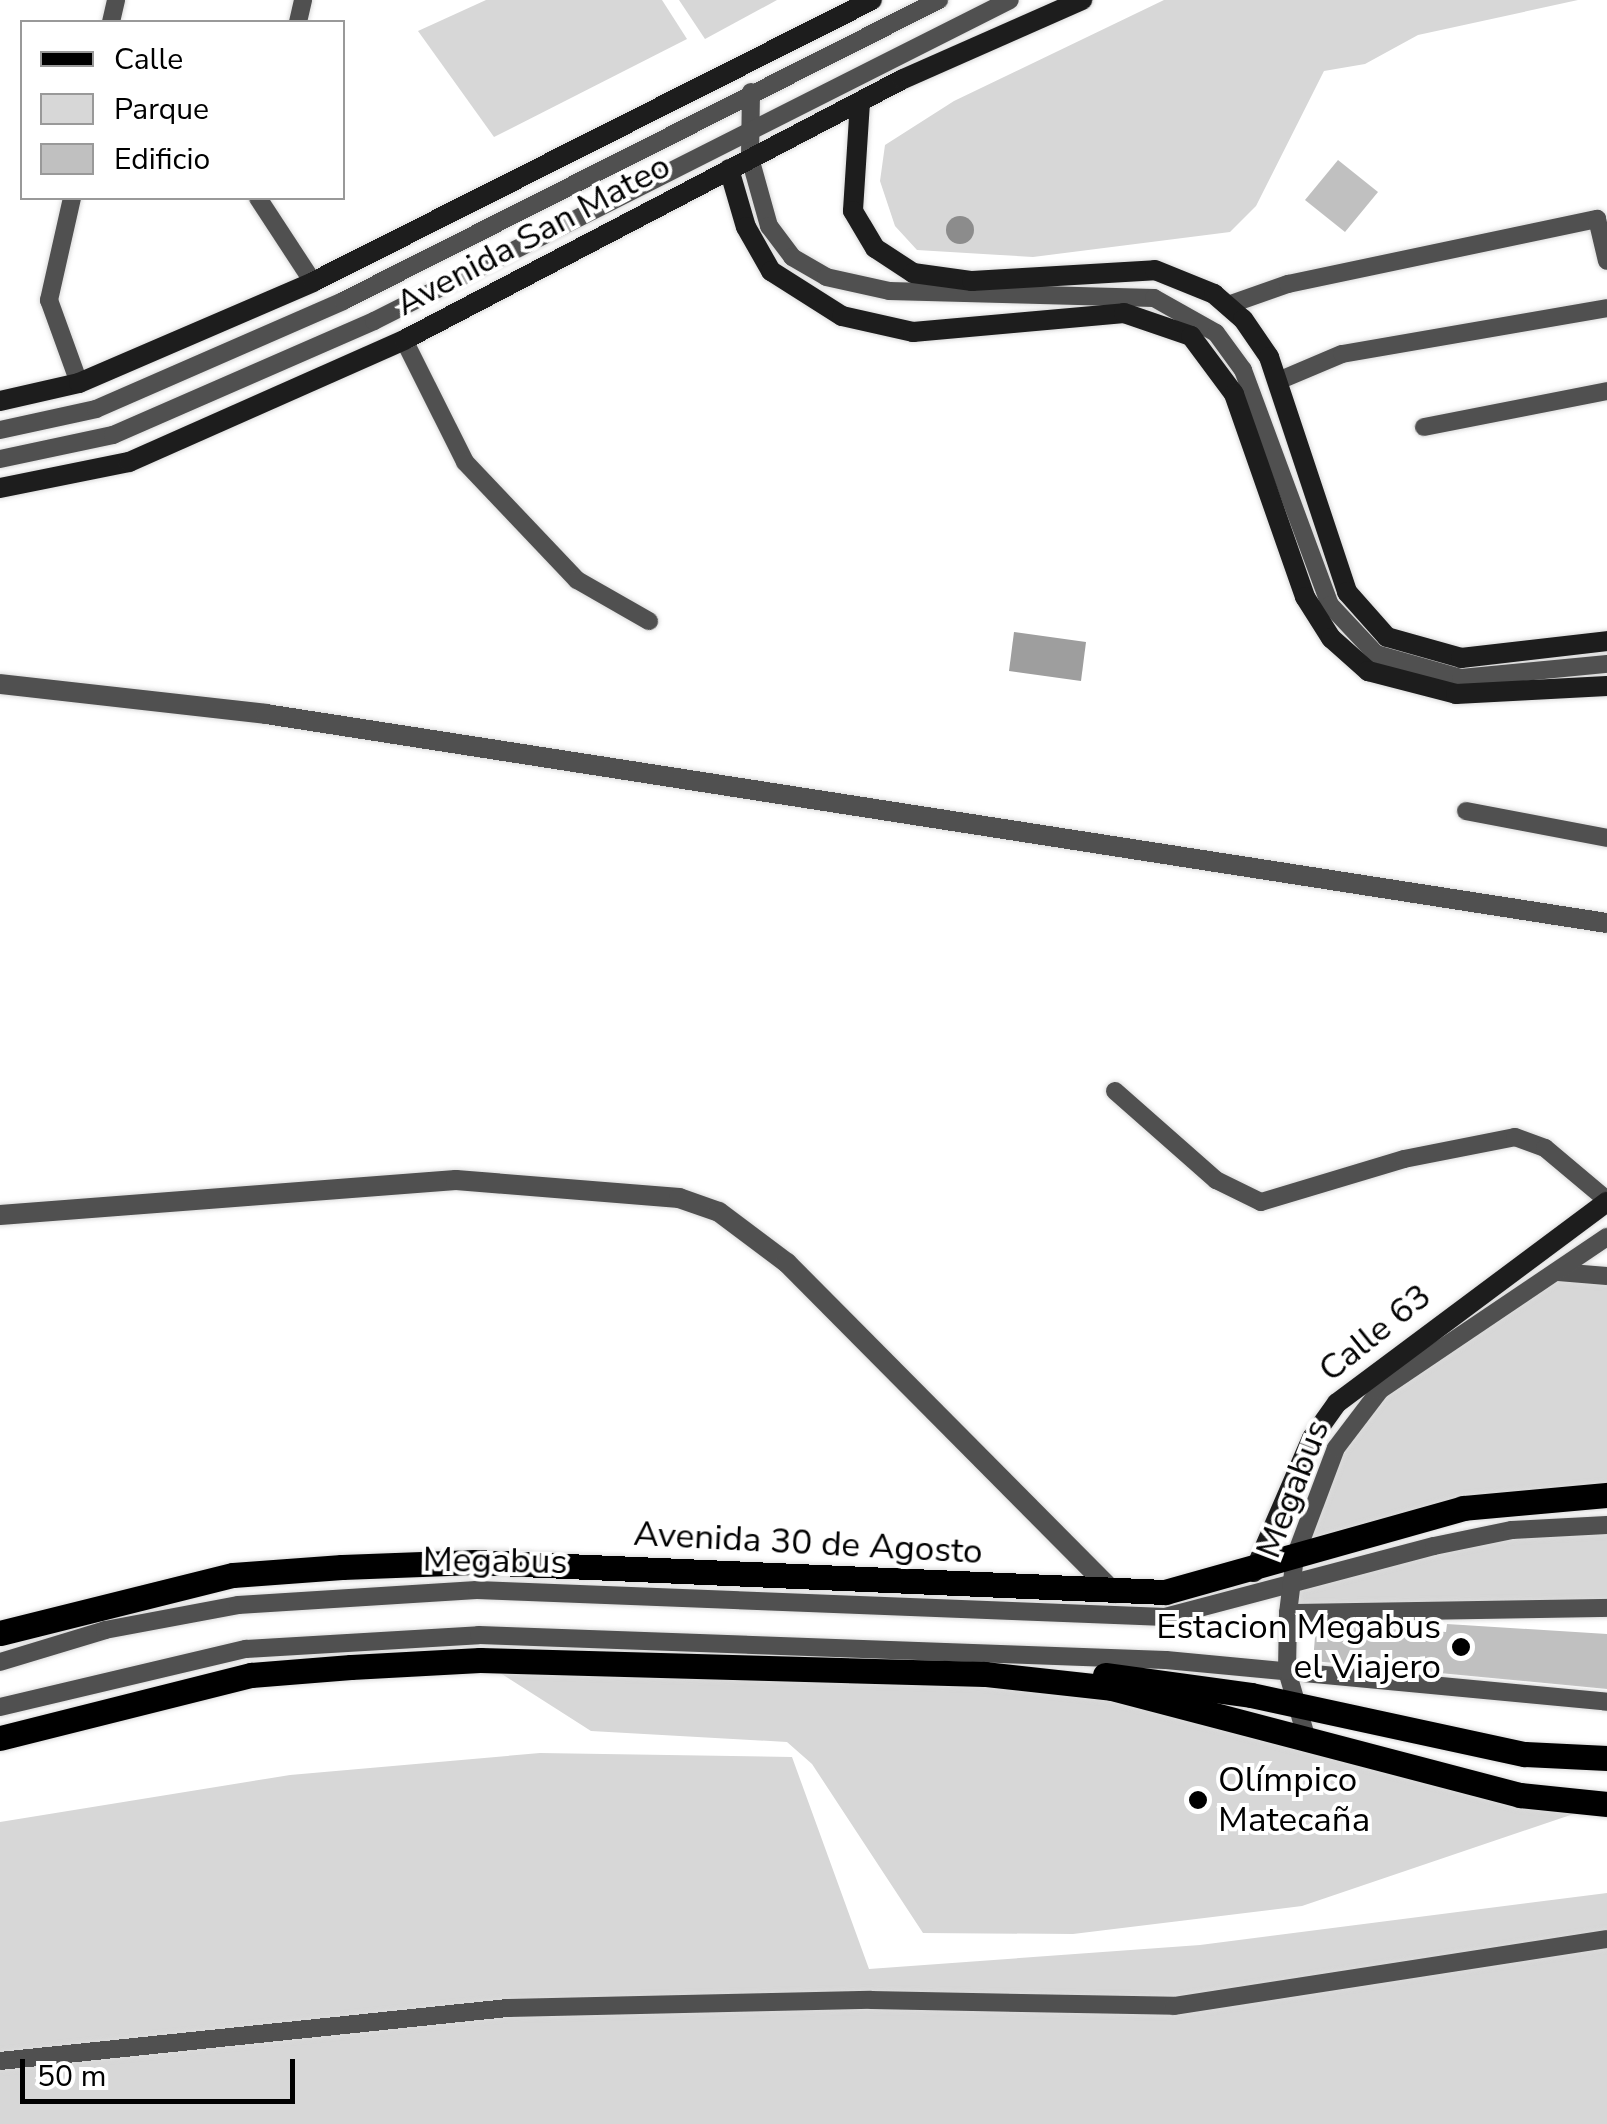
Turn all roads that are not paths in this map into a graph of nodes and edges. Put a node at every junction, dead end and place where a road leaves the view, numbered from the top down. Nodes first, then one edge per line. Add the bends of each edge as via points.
1 (872, 0) edge
2 (939, 0) edge
3 (1010, 0) edge
4 (1082, 0) edge
5 (834, 50) junction
6 (848, 76) junction
7 (750, 92) junction
8 (860, 102) junction
9 (750, 126) junction
10 (750, 158) junction
11 (729, 169) junction
12 (72, 200) edge
13 (259, 200) edge
14 (1607, 261) edge
15 (313, 282) junction
16 (1228, 305) junction
17 (1607, 308) edge
18 (404, 340) junction
19 (79, 382) junction
20 (1278, 382) junction
21 (1607, 392) edge
22 (0, 401) edge
23 (1424, 426) dead end
24 (0, 430) edge
25 (0, 459) edge
26 (0, 488) edge
27 (648, 621) dead end
28 (1607, 641) edge
29 (1607, 664) edge
30 (0, 684) edge
31 (1607, 686) edge
32 (1466, 811) dead end
33 (1607, 838) edge
34 (1607, 923) edge
35 (1115, 1091) dead end
36 (1607, 1201) edge
37 (0, 1215) edge
38 (1607, 1236) edge
39 (1558, 1272) junction
40 (1607, 1276) edge
41 (1607, 1495) edge
42 (1607, 1526) edge
43 (1296, 1557) junction
44 (1254, 1572) junction
45 (1292, 1585) junction
46 (1116, 1593) junction
47 (1607, 1608) edge
48 (1288, 1613) junction
49 (0, 1634) edge
50 (0, 1662) edge
51 (1287, 1671) junction
52 (986, 1674) junction
53 (1607, 1702) edge
54 (1296, 1704) junction
55 (0, 1707) edge
56 (1306, 1736) junction
57 (0, 1738) edge
58 (1607, 1758) edge
59 (1607, 1804) edge
60 (1607, 1939) edge
61 (0, 2061) edge

1 - 15 street, Avenida San Mateo
2 - 5 lane
3 - 6 lane
4 - 8 street, Avenida San Mateo
5 - 6 lane
5 - 7 lane
6 - 8 lane
6 - 9 lane
7 - 9 lane
7 - 24 lane via 343,301 96,409
8 - 10 street, Avenida San Mateo
8 - 16 street via 853,211 875,248 912,274 972,282 1156,270
9 - 10 lane
9 - 25 lane via 339,336 113,436
10 - 11 street, Avenida San Mateo
10 - 29 lane via 780,244 844,284 1125,294 1198,318 1242,370 1330,605 1376,654 1461,678
11 - 18 street, Avenida San Mateo
11 - 31 street via 746,228 771,271 842,316 913,332 1124,313 1191,336 1234,394 1304,596 1349,656 1395,682 1456,694
12 - 19 lane via 49,300
13 - 15 lane
14 - 16 lane via 1598,219 1288,284
15 - 19 street, Avenida San Mateo
16 - 20 street via 1258,338
17 - 20 lane via 1342,354
18 - 26 street, Avenida San Mateo via 130,462
18 - 27 lane via 465,462 577,580
19 - 22 street, Avenida San Mateo
20 - 28 street via 1347,592 1372,626 1404,646 1461,658
21 - 23 lane
30 - 34 street via 266,714
32 - 33 lane
35 - 36 lane via 1216,1180 1261,1202 1404,1158 1515,1137 1544,1148
36 - 44 street, Calle 63 via 1337,1403 1312,1438
37 - 46 street via 456,1180 679,1198 718,1212 787,1263
38 - 39 lane, Megabus
39 - 40 lane
39 - 43 lane, Megabus via 1380,1390 1356,1416
41 - 43 main road, Avenida 30 de Agosto via 1493,1502
42 - 45 lane, Megabus via 1512,1530
43 - 44 main road, Avenida 30 de Agosto
43 - 45 lane, Megabus
44 - 46 main road, Avenida 30 de Agosto via 1165,1592
45 - 48 lane, Megabus
45 - 50 lane, Megabus via 1165,1617 476,1590 344,1595 105,1630
46 - 49 main road, Avenida 30 de Agosto via 475,1562 361,1566 233,1575
47 - 48 lane
48 - 51 lane, Megabus
51 - 53 lane
51 - 54 lane, Megabus
51 - 55 lane via 754,1642 460,1635 246,1649
52 - 54 main road via 1166,1679
52 - 56 main road via 1112,1688
52 - 57 main road via 480,1660 351,1667 251,1676
54 - 56 lane, Megabus
54 - 58 main road via 1525,1754
56 - 59 main road via 1520,1796
60 - 61 lane via 1174,2006 871,2000 508,2008

